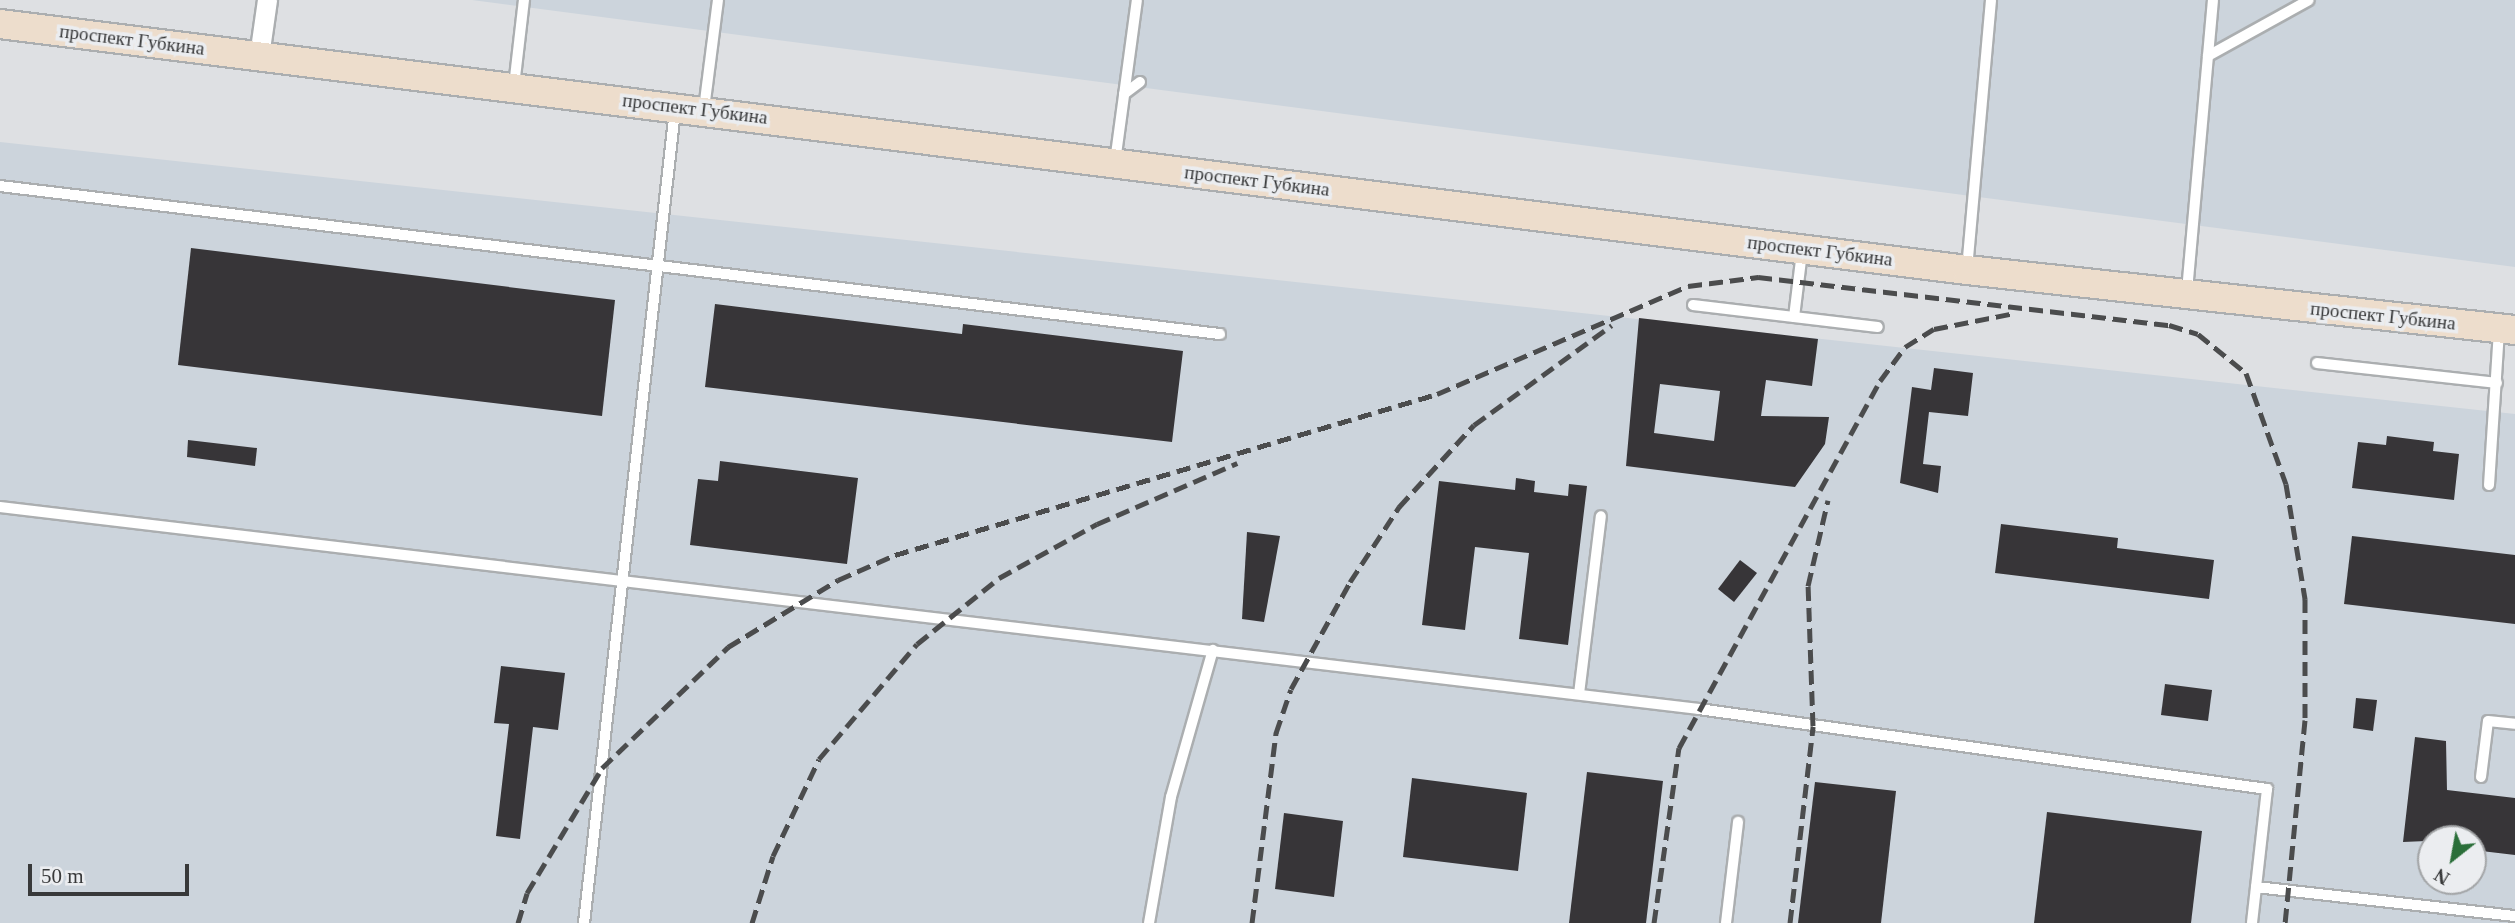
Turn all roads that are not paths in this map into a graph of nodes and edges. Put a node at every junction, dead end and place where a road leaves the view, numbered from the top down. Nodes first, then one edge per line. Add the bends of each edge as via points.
1 (267, 0) edge
2 (524, 0) edge
3 (718, 0) edge
4 (1137, 0) edge
5 (1991, 0) edge
6 (2213, 0) edge
7 (2309, 0) edge
8 (0, 24) edge
9 (259, 56) junction
10 (2208, 56) junction
11 (1140, 82) dead end
12 (513, 87) junction
13 (1124, 94) junction
14 (676, 106) junction
15 (704, 110) junction
16 (1115, 163) junction
17 (0, 186) edge
18 (1803, 250) junction
19 (656, 263) junction
20 (1967, 270) junction
21 (2186, 295) junction
22 (1693, 305) dead end
23 (1794, 317) junction
24 (1878, 327) dead end
25 (2507, 329) edge
26 (1220, 334) dead end
27 (2317, 363) dead end
28 (2497, 383) junction
29 (2489, 485) dead end
30 (0, 507) edge
31 (1601, 516) dead end
32 (624, 580) junction
33 (1213, 650) junction
34 (1579, 694) junction
35 (2515, 724) edge
36 (2481, 777) dead end
37 (1738, 822) dead end
38 (2256, 887) junction
39 (2515, 916) edge
40 (584, 923) edge
41 (1149, 923) edge
42 (1726, 923) edge
43 (2252, 923) edge

1 - 9 street
2 - 12 lane
3 - 15 lane
4 - 13 lane
5 - 20 lane
6 - 10 lane
7 - 10 lane
8 - 9 main road, проспект Губкина
9 - 12 main road, проспект Губкина
10 - 21 lane
11 - 13 lane
12 - 14 main road, проспект Губкина
13 - 16 lane
14 - 15 main road, проспект Губкина
14 - 19 lane
15 - 16 main road, проспект Губкина
16 - 18 main road, проспект Губкина
17 - 19 lane
18 - 20 main road, проспект Губкина
18 - 23 lane
19 - 26 lane
19 - 32 lane
20 - 21 main road, проспект Губкина
21 - 25 main road, проспект Губкина
22 - 23 lane
23 - 24 lane
25 - 28 lane
27 - 28 lane
28 - 29 lane
30 - 32 lane
31 - 34 lane
32 - 33 lane
32 - 40 lane
33 - 34 lane
33 - 41 lane via 1171,797
34 - 38 lane via 2267,789
35 - 36 lane via 2488,721
37 - 42 lane
38 - 39 lane
38 - 43 lane

